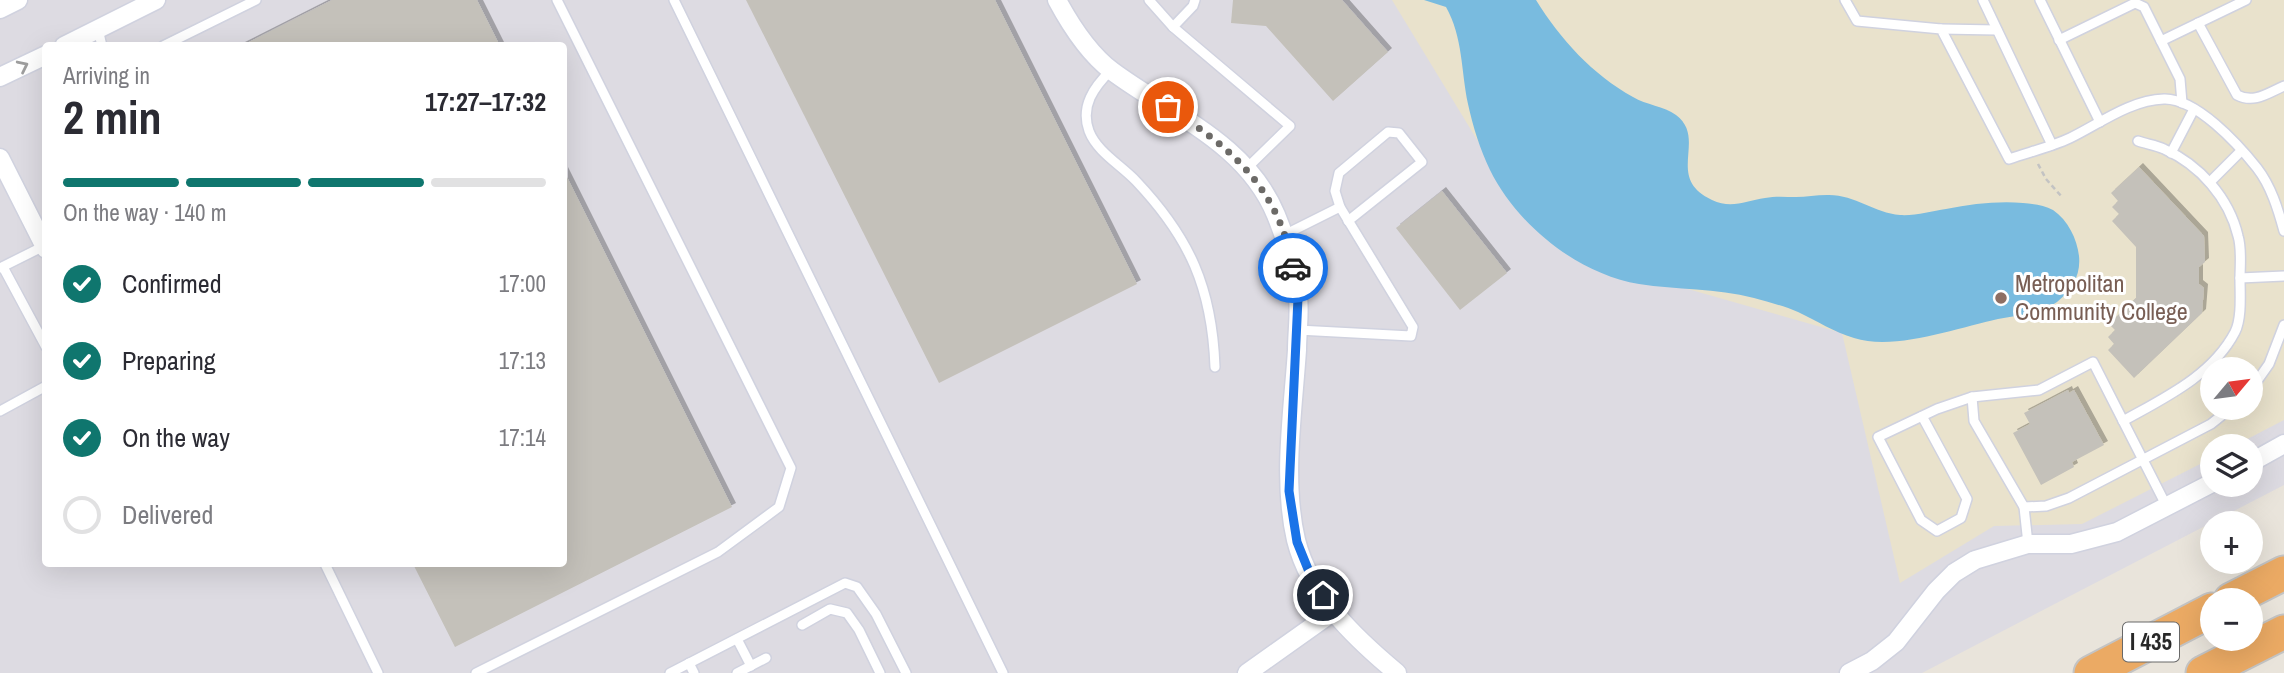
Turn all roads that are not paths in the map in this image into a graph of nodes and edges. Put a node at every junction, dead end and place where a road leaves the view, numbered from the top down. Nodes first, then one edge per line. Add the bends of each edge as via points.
1 (18, 0) edge
2 (156, 0) edge
3 (256, 0) edge
4 (557, 0) edge
5 (674, 0) edge
6 (1057, 0) edge
7 (1149, 0) edge
8 (1195, 0) edge
9 (1845, 0) edge
10 (1983, 0) edge
11 (2039, 0) edge
12 (2246, 0) edge
13 (0, 9) edge
14 (2198, 23) junction
15 (1173, 27) junction
16 (1941, 29) junction
17 (1997, 30) junction
18 (100, 37) edge
19 (2059, 40) junction
20 (2161, 41) junction
21 (80, 42) edge
22 (171, 42) edge
23 (42, 57) edge
24 (1111, 70) junction
25 (0, 77) edge
26 (2284, 86) edge
27 (2182, 103) junction
28 (2194, 109) junction
29 (2100, 122) junction
30 (2138, 141) dead end
31 (2052, 145) junction
32 (2241, 151) junction
33 (2171, 153) junction
34 (0, 158) edge
35 (1247, 168) junction
36 (2210, 182) junction
37 (1339, 207) junction
38 (1348, 221) junction
39 (2284, 231) edge
40 (1283, 235) junction
41 (42, 242) edge
42 (42, 249) edge
43 (2, 267) edge
44 (2284, 276) edge
45 (2240, 278) junction
46 (2284, 325) edge
47 (1298, 330) junction
48 (42, 340) edge
49 (1215, 367) dead end
50 (2263, 373) edge
51 (42, 388) edge
52 (1972, 397) junction
53 (0, 411) edge
54 (1922, 416) junction
55 (2216, 420) edge
56 (2123, 421) junction
57 (2284, 444) edge
58 (2263, 456) edge
59 (2143, 461) junction
60 (2200, 489) edge
61 (2024, 507) junction
62 (2167, 507) junction
63 (2028, 544) junction
64 (326, 567) edge
65 (2284, 573) edge
66 (2255, 588) edge
67 (1333, 612) junction
68 (2200, 616) edge
69 (802, 625) dead end
70 (2284, 632) edge
71 (737, 639) junction
72 (766, 658) dead end
73 (689, 663) junction
74 (751, 666) junction
75 (377, 673) edge
76 (476, 673) edge
77 (670, 673) edge
78 (694, 673) edge
79 (737, 673) edge
80 (880, 673) edge
81 (906, 673) edge
82 (1003, 673) edge
83 (1247, 673) edge
84 (1397, 673) edge
85 (1849, 673) edge
86 (2091, 673) edge
87 (2203, 673) edge

1 - 13 street
2 - 18 street
3 - 22 lane
4 - 76 lane via 790,468 779,507 718,552
5 - 82 lane
6 - 24 street via 1091,51
7 - 15 lane
8 - 15 lane
9 - 16 lane via 1857,21
10 - 17 lane
11 - 19 lane
12 - 14 lane
14 - 20 lane
14 - 26 lane via 2237,94 2255,100
15 - 35 lane via 1290,126
16 - 17 lane
16 - 31 lane via 2009,159
17 - 31 lane
18 - 21 street
19 - 20 lane via 2135,3 2144,7
19 - 29 lane
20 - 27 lane via 2180,79
25 -> 23 street
24 - 35 street via 1220,142
24 - 49 lane via 1088,100 1089,130 1098,145 1153,199 1183,240 1208,301
27 - 28 lane
27 - 29 lane via 2164,99 2134,106
28 - 32 lane
28 - 33 lane
29 - 31 lane
30 - 33 lane
32 - 36 lane
32 - 39 lane via 2258,169
33 - 36 lane
34 - 41 street
35 - 40 street via 1264,191
36 - 45 lane via 2230,209 2239,239
37 - 38 lane
37 - 38 lane via 1335,191 1339,173 1388,132 1399,133 1422,162
37 - 40 lane
38 - 47 lane via 1413,327 1411,336
40 - 47 street via 1298,298
42 - 43 lane
43 - 48 lane
44 - 45 lane
45 - 56 lane via 2236,330 2220,354 2184,388
46 - 50 lane
47 - 67 street via 1289,491 1297,542 1312,579
51 - 53 lane
52 - 54 lane
52 - 56 lane via 2039,390 2092,362
52 - 61 lane via 1974,421
54 - 54 lane via 1878,437 1921,520 1937,531 1961,518 1967,499
55 - 59 lane
56 - 59 lane
57 - 58 street
59 - 61 lane via 2069,498
59 - 62 lane
60 - 62 street
61 - 63 lane
62 - 63 street via 2117,532 2071,544
63 - 85 street via 1975,560 1954,573 1896,642
64 - 75 lane
65 - 66 highway
67 - 83 street
67 - 84 street
68 - 86 highway, I 435
69 - 80 lane via 830,609 847,613
70 - 87 highway, I 435
71 - 73 lane
71 - 74 lane
71 - 81 lane via 845,583 857,587 876,614
72 - 74 lane
73 - 77 lane
73 - 78 lane
74 - 79 lane

